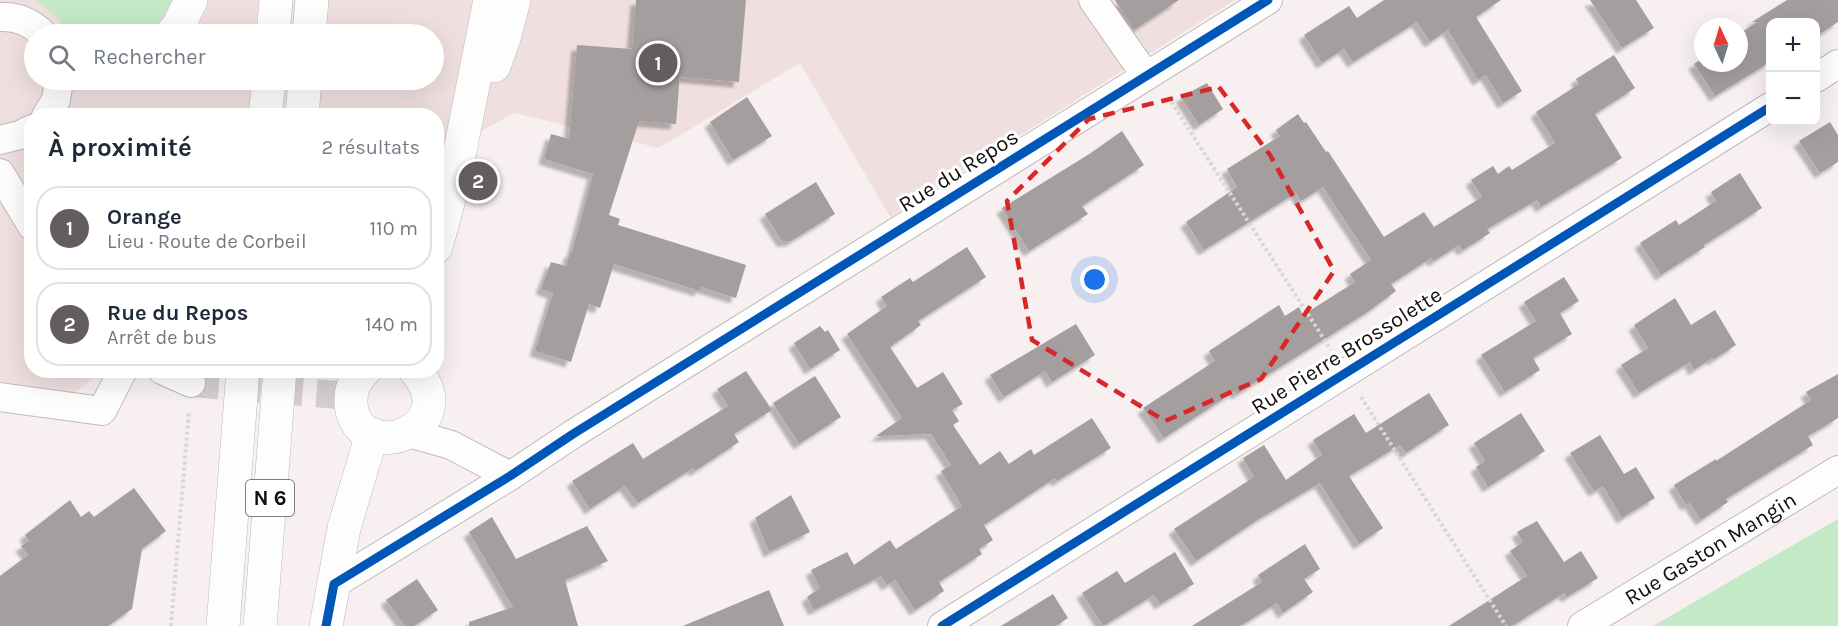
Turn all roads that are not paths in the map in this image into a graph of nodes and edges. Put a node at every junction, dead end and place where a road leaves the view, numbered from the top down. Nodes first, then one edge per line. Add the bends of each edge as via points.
1 (191, 0) edge
2 (276, 0) edge
3 (312, 0) edge
4 (490, 0) edge
5 (514, 0) edge
6 (1093, 0) edge
7 (1268, 0) edge
8 (5, 11) edge
9 (29, 24) edge
10 (179, 24) edge
11 (274, 24) edge
12 (310, 24) edge
13 (1838, 64) edge
14 (1820, 75) edge
15 (1146, 76) junction
16 (58, 90) edge
17 (268, 90) edge
18 (304, 90) edge
19 (51, 108) edge
20 (266, 108) edge
21 (303, 108) edge
22 (1766, 110) edge
23 (24, 133) edge
24 (0, 140) edge
25 (0, 173) edge
26 (454, 181) junction
27 (24, 213) edge
28 (444, 218) edge
29 (119, 378) edge
30 (180, 378) edge
31 (242, 378) edge
32 (279, 378) edge
33 (359, 378) edge
34 (420, 378) edge
35 (191, 383) tunnel mouth
36 (0, 397) edge
37 (409, 433) junction
38 (372, 434) junction
39 (1838, 470) edge
40 (510, 476) junction
41 (334, 584) junction
42 (223, 626) edge
43 (260, 626) edge
44 (326, 626) edge
45 (942, 626) edge
46 (1582, 626) edge

1 - 10 main road
2 - 11 main road
3 - 12 main road
4 - 26 main road
5 - 26 main road
6 - 15 street
7 - 15 street, Rue du Repos
8 - 9 street
13 - 14 street
15 - 40 street, Rue du Repos
16 - 19 street
17 - 20 main road
18 - 21 main road
22 - 45 street, Rue Pierre Brossolette
23 - 24 street
25 - 27 street
26 - 28 main road
29 - 36 street via 102,411
30 - 35 street
31 - 42 main road, N 6, bridge
32 - 43 main road, N 6, bridge
33 - 38 main road via 354,385 351,407 361,426
34 - 37 main road via 429,401 426,414
37 - 38 main road via 384,438
37 - 40 street via 451,446
38 - 41 main road via 344,528
39 - 46 street, Rue Gaston Mangin
40 - 41 street, Rue du Repos
41 - 44 main road

